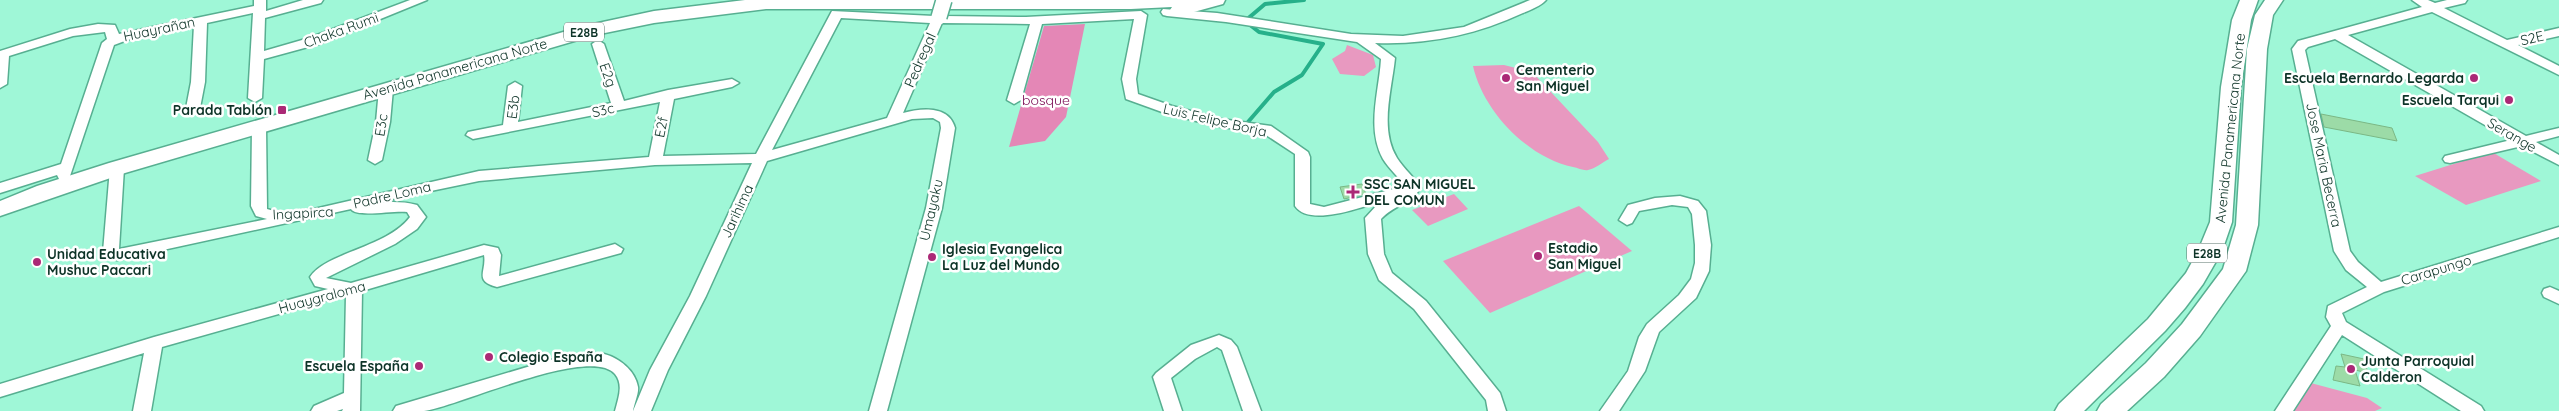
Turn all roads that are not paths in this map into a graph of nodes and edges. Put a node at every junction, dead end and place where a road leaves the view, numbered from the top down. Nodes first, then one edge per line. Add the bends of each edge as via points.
1 (317, 0) edge
2 (421, 0) edge
3 (944, 0) edge
4 (1192, 0) edge
5 (1216, 0) edge
6 (1540, 0) edge
7 (2249, 0) edge
8 (2274, 0) edge
9 (2418, 0) edge
10 (2461, 0) edge
11 (698, 6) edge
12 (2432, 7) junction
13 (260, 8) edge
14 (1167, 12) junction
15 (836, 14) junction
16 (1141, 15) junction
17 (938, 19) junction
18 (201, 20) junction
19 (1037, 20) junction
20 (2559, 32) edge
21 (2336, 34) junction
22 (113, 39) junction
23 (1362, 40) junction
24 (598, 44) dead end
25 (2505, 44) junction
26 (2, 55) edge
27 (259, 56) junction
28 (2559, 71) edge
29 (732, 83) dead end
30 (0, 84) edge
31 (515, 86) dead end
32 (386, 89) junction
33 (668, 94) junction
34 (256, 98) dead end
35 (1014, 100) dead end
36 (619, 106) junction
37 (193, 108) dead end
38 (893, 120) junction
39 (259, 127) junction
40 (510, 127) junction
41 (2559, 132) edge
42 (473, 135) dead end
43 (2524, 142) junction
44 (761, 158) junction
45 (2450, 159) dead end
46 (375, 160) dead end
47 (655, 161) junction
48 (2559, 161) edge
49 (117, 168) junction
50 (66, 171) junction
51 (0, 188) edge
52 (1414, 188) junction
53 (0, 200) edge
54 (0, 208) edge
55 (309, 215) junction
56 (1627, 220) dead end
57 (2559, 232) edge
58 (615, 249) dead end
59 (2378, 288) junction
60 (354, 289) junction
61 (2340, 326) junction
62 (154, 342) junction
63 (0, 391) edge
64 (352, 404) edge
65 (142, 411) edge
66 (320, 411) edge
67 (402, 411) edge
68 (624, 411) edge
69 (642, 411) edge
70 (878, 411) edge
71 (1173, 411) edge
72 (1252, 411) edge
73 (1496, 411) edge
74 (1608, 411) edge
75 (2068, 411) edge
76 (2110, 411) edge
77 (2284, 411) edge
78 (2475, 411) edge

1 - 13 street, Huayrañan
2 - 27 street, Chaka Rumi via 314,41
3 - 17 street, Pedregal, bridge
4 - 11 highway, Avenida Panamericana Norte / E28B via 1112,4 766,2
5 - 14 highway
6 - 23 street via 1504,18 1456,33 1402,41
7 - 75 highway, Avenida Panamericana Norte / E28B via 2242,14 2236,72 2231,87 2221,222 2217,236 2184,296
8 - 76 highway, Avenida Panamericana Norte / E28B via 2264,15 2257,49 2246,225 2234,271 2192,330
9 - 12 street
10 - 12 street, Jose Maria Becerra
11 - 15 highway
11 - 32 highway, Avenida Panamericana Norte / E28B via 591,30
11 - 50 highway, Avenida Panamericana Norte / E28B via 568,28
12 - 21 street, Jose Maria Becerra
12 - 25 street
13 - 18 street, Huayrañan
13 - 27 street
14 - 16 highway
14 - 23 street
15 - 17 street
15 - 44 street, Jarihima
16 - 19 street
16 - 52 street, Luis Felipe Borja via 1129,79 1130,96 1220,123 1266,129 1301,152 1303,206 1324,212
17 - 19 street
17 - 38 street, Pedregal
18 - 22 street, Huayrañan
18 - 37 street via 198,82
19 - 35 street
20 - 25 street, S2E
21 - 43 street, Serange
21 - 59 street, Jose Maria Becerra via 2303,44 2298,52 2342,251 2352,266
22 - 26 street via 111,28 103,27
22 - 50 street, Huayrañan via 108,42
23 - 52 street via 1388,58 1381,109 1381,138 1392,161 1406,174
24 - 36 street, E2g
25 - 28 street
26 - 30 street
27 - 34 street
29 - 33 street, S3c
31 - 40 street, E3b
32 - 39 highway, Avenida Panamericana Norte / E28B
32 - 46 street, E3c
33 - 36 street, S3c
33 - 47 street, E2f
36 - 40 street, S3c
38 - 44 street, Padre Loma
38 - 70 street, Umayaku via 924,113 936,114 946,120 948,128 934,208
39 - 49 highway, Avenida Panamericana Norte / E28B
39 - 55 street, Ingapirca via 261,213 268,216
40 - 42 street, S3c
41 - 43 street
43 - 45 street
43 - 48 street, Serange
44 - 47 street, Padre Loma
44 - 69 street, Jarihima
47 - 55 street, Padre Loma via 480,176
49 - 54 highway, Avenida Panamericana Norte / E28B
49 - 55 street, Padre Loma via 112,252 117,255
50 - 51 street
50 - 53 highway, Avenida Panamericana Norte / E28B
52 - 73 street via 1405,197 1383,207 1373,218 1376,254 1385,276 1420,305 1494,398
55 - 60 street, Ingapirca via 399,206 412,208 418,217 414,226 398,236 323,271 318,277 321,282
56 - 74 street via 1633,208 1667,201 1694,204 1699,210 1704,247 1701,272 1690,294 1666,313 1649,334 1630,385
57 - 59 street, Carapungo
58 - 60 street, Huaygraloma via 497,282 491,279 490,274 494,258 492,252 484,250
59 - 61 street, Carapungo via 2334,310 2334,318
60 - 62 street, Huaygraloma
60 - 64 street
61 - 77 street
61 - 78 street
62 - 63 street, Huaygraloma
62 - 65 street
64 - 66 street
67 - 68 street via 564,362 604,360 621,370 629,387
71 - 72 street via 1162,377 1172,365 1212,342 1220,341 1229,347

